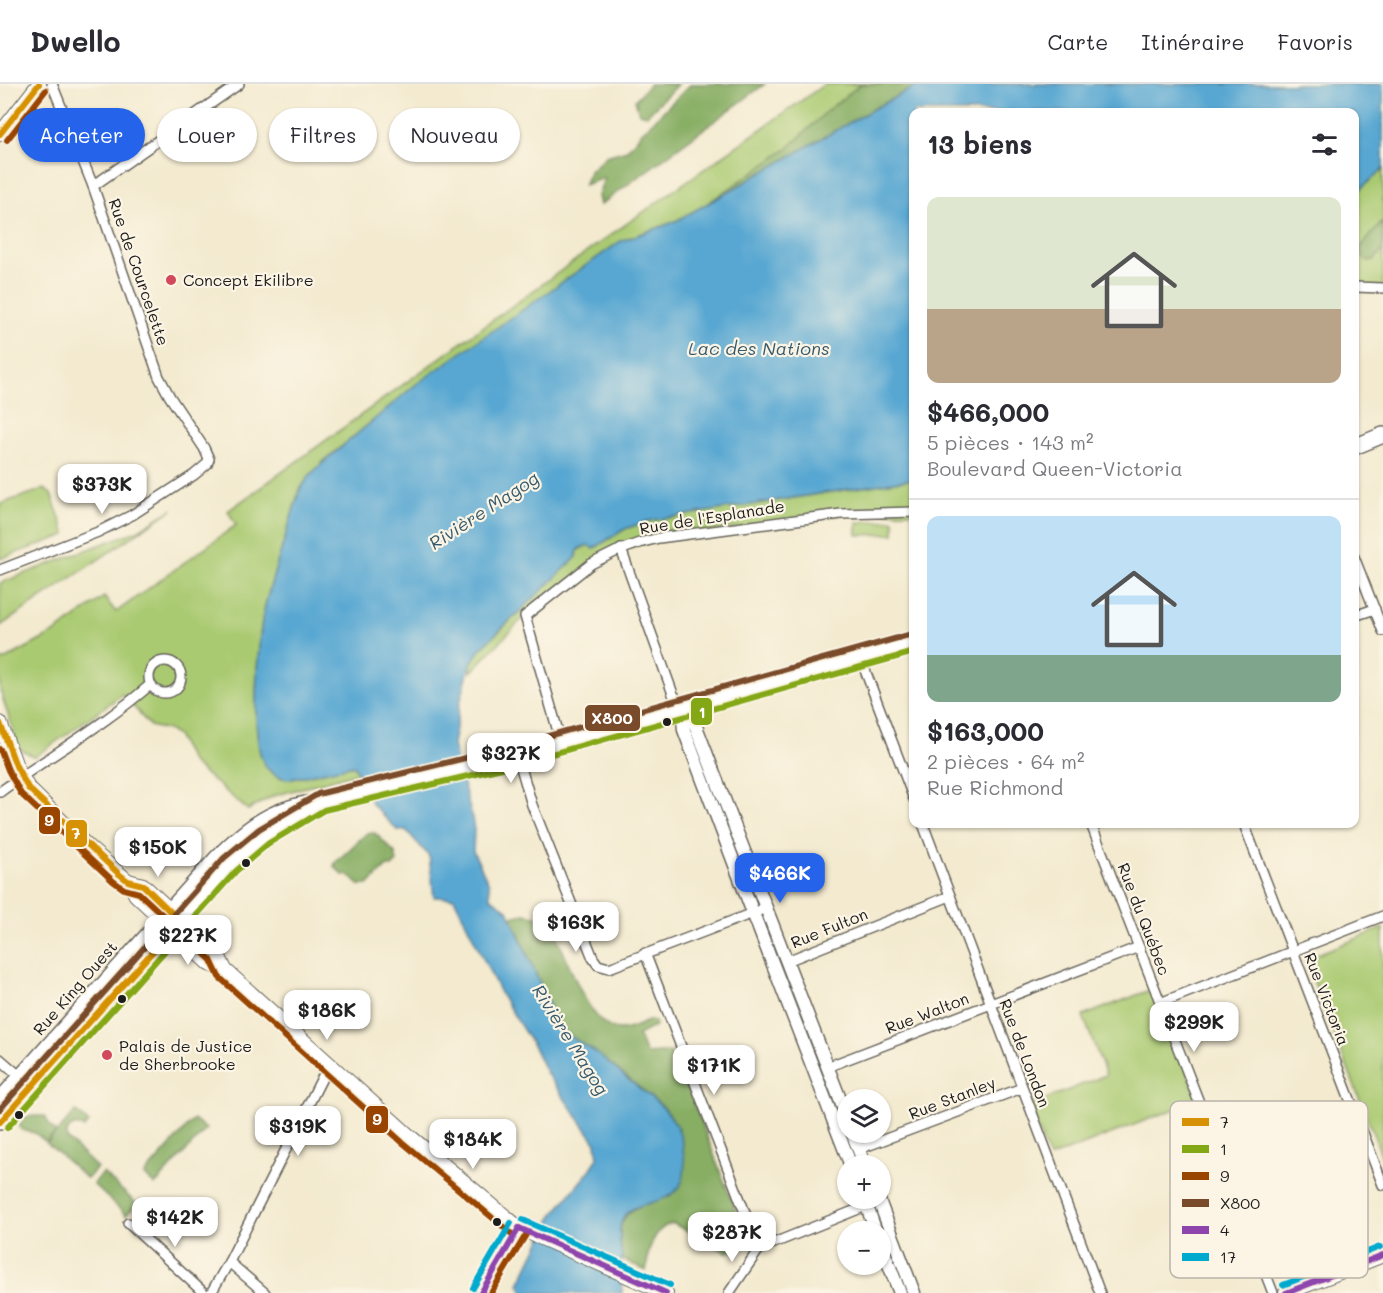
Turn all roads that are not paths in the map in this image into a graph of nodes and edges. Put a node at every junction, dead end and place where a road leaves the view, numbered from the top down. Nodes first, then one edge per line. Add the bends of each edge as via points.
1 (39, 84) edge
2 (52, 84) edge
3 (239, 84) edge
4 (0, 134) edge
5 (93, 186) junction
6 (1359, 287) edge
7 (1383, 288) edge
8 (1383, 435) edge
9 (1359, 445) edge
10 (909, 512) edge
11 (621, 549) junction
12 (0, 570) edge
13 (1359, 570) edge
14 (1374, 609) junction
15 (1359, 614) edge
16 (1383, 631) edge
17 (909, 644) edge
18 (860, 657) junction
19 (150, 685) dead end
20 (681, 707) junction
21 (0, 723) edge
22 (561, 742) junction
23 (517, 754) junction
24 (20, 775) junction
25 (909, 786) edge
26 (0, 792) edge
27 (924, 828) edge
28 (1093, 828) edge
29 (1246, 828) edge
30 (950, 896) junction
31 (766, 908) junction
32 (753, 913) junction
33 (1383, 916) edge
34 (171, 920) junction
35 (1139, 947) junction
36 (1293, 952) junction
37 (645, 953) junction
38 (787, 962) junction
39 (1160, 1003) junction
40 (991, 1004) junction
41 (0, 1059) edge
42 (329, 1064) junction
43 (827, 1067) junction
44 (26, 1082) junction
45 (1022, 1088) junction
46 (837, 1092) edge
47 (0, 1100) edge
48 (1198, 1101) edge
49 (1351, 1101) edge
50 (0, 1122) edge
51 (857, 1143) edge
52 (1368, 1146) edge
53 (859, 1149) junction
54 (847, 1155) edge
55 (861, 1155) edge
56 (1383, 1185) edge
57 (849, 1209) edge
58 (882, 1209) edge
59 (128, 1223) dead end
60 (519, 1228) junction
61 (759, 1249) junction
62 (1383, 1255) edge
63 (1368, 1261) edge
64 (229, 1262) junction
65 (891, 1270) edge
66 (1267, 1278) edge
67 (1324, 1278) edge
68 (204, 1293) edge
69 (211, 1293) edge
70 (266, 1293) edge
71 (481, 1293) edge
72 (666, 1293) edge
73 (729, 1293) edge
74 (900, 1293) edge
75 (914, 1293) edge
76 (1100, 1293) edge
77 (1273, 1293) edge
78 (1286, 1293) edge

1 - 4 main road
2 - 5 street, Rue de Courcelette
3 - 5 street
5 - 12 street, Rue de Courcelette via 159,376 209,459 194,475 132,515
6 - 7 street
8 - 9 main road
10 - 11 street, Rue de l'Esplanade via 820,516 659,538
11 - 20 street
11 - 22 street, Rue de l'Esplanade via 578,573 525,616
13 - 14 street
14 - 15 street
14 - 16 street
17 - 18 main road
18 - 20 main road
18 - 25 street
19 - 24 street
20 - 22 main road
20 - 31 street via 695,724
20 - 32 street via 684,730
21 - 24 main road
22 - 23 main road
23 - 34 main road, Rue King Ouest via 363,793 290,806 243,833 216,859
23 - 37 street via 532,805 593,958 598,965 609,968
24 - 26 street
24 - 34 main road via 34,795 128,881 142,885
27 - 30 street, Rue de London
28 - 35 street, Rue du Québec
29 - 36 street, Rue Victoria
30 - 38 street, Rue Fulton
30 - 40 street, Rue de London
31 - 32 street
31 - 38 street
32 - 37 street
32 - 54 street
33 - 36 street
34 - 42 main road via 218,955 225,970
34 - 44 main road, Rue King Ouest
35 - 39 street, Rue du Québec
35 - 40 street, Rue Walton
36 - 39 street
36 - 49 street, Rue Victoria
37 - 61 street
38 - 43 street
39 - 48 street, Rue du Québec
40 - 43 street, Rue Walton
40 - 45 street, Rue de London
41 - 44 street
42 - 60 main road
42 - 64 street
43 - 46 street
44 - 47 main road, Rue King Ouest
44 - 50 main road, Rue King Ouest
45 - 53 street, Rue Stanley
45 - 76 street, Rue de London
51 - 53 street
52 - 56 street, Rue Victoria
53 - 55 street
57 - 61 street
58 - 75 street
59 - 68 street
60 - 71 street
60 - 72 main road
61 - 73 street
62 - 63 main road
64 - 69 street
64 - 70 street
65 - 74 street
66 - 77 street, Rue du Québec
67 - 78 main road

